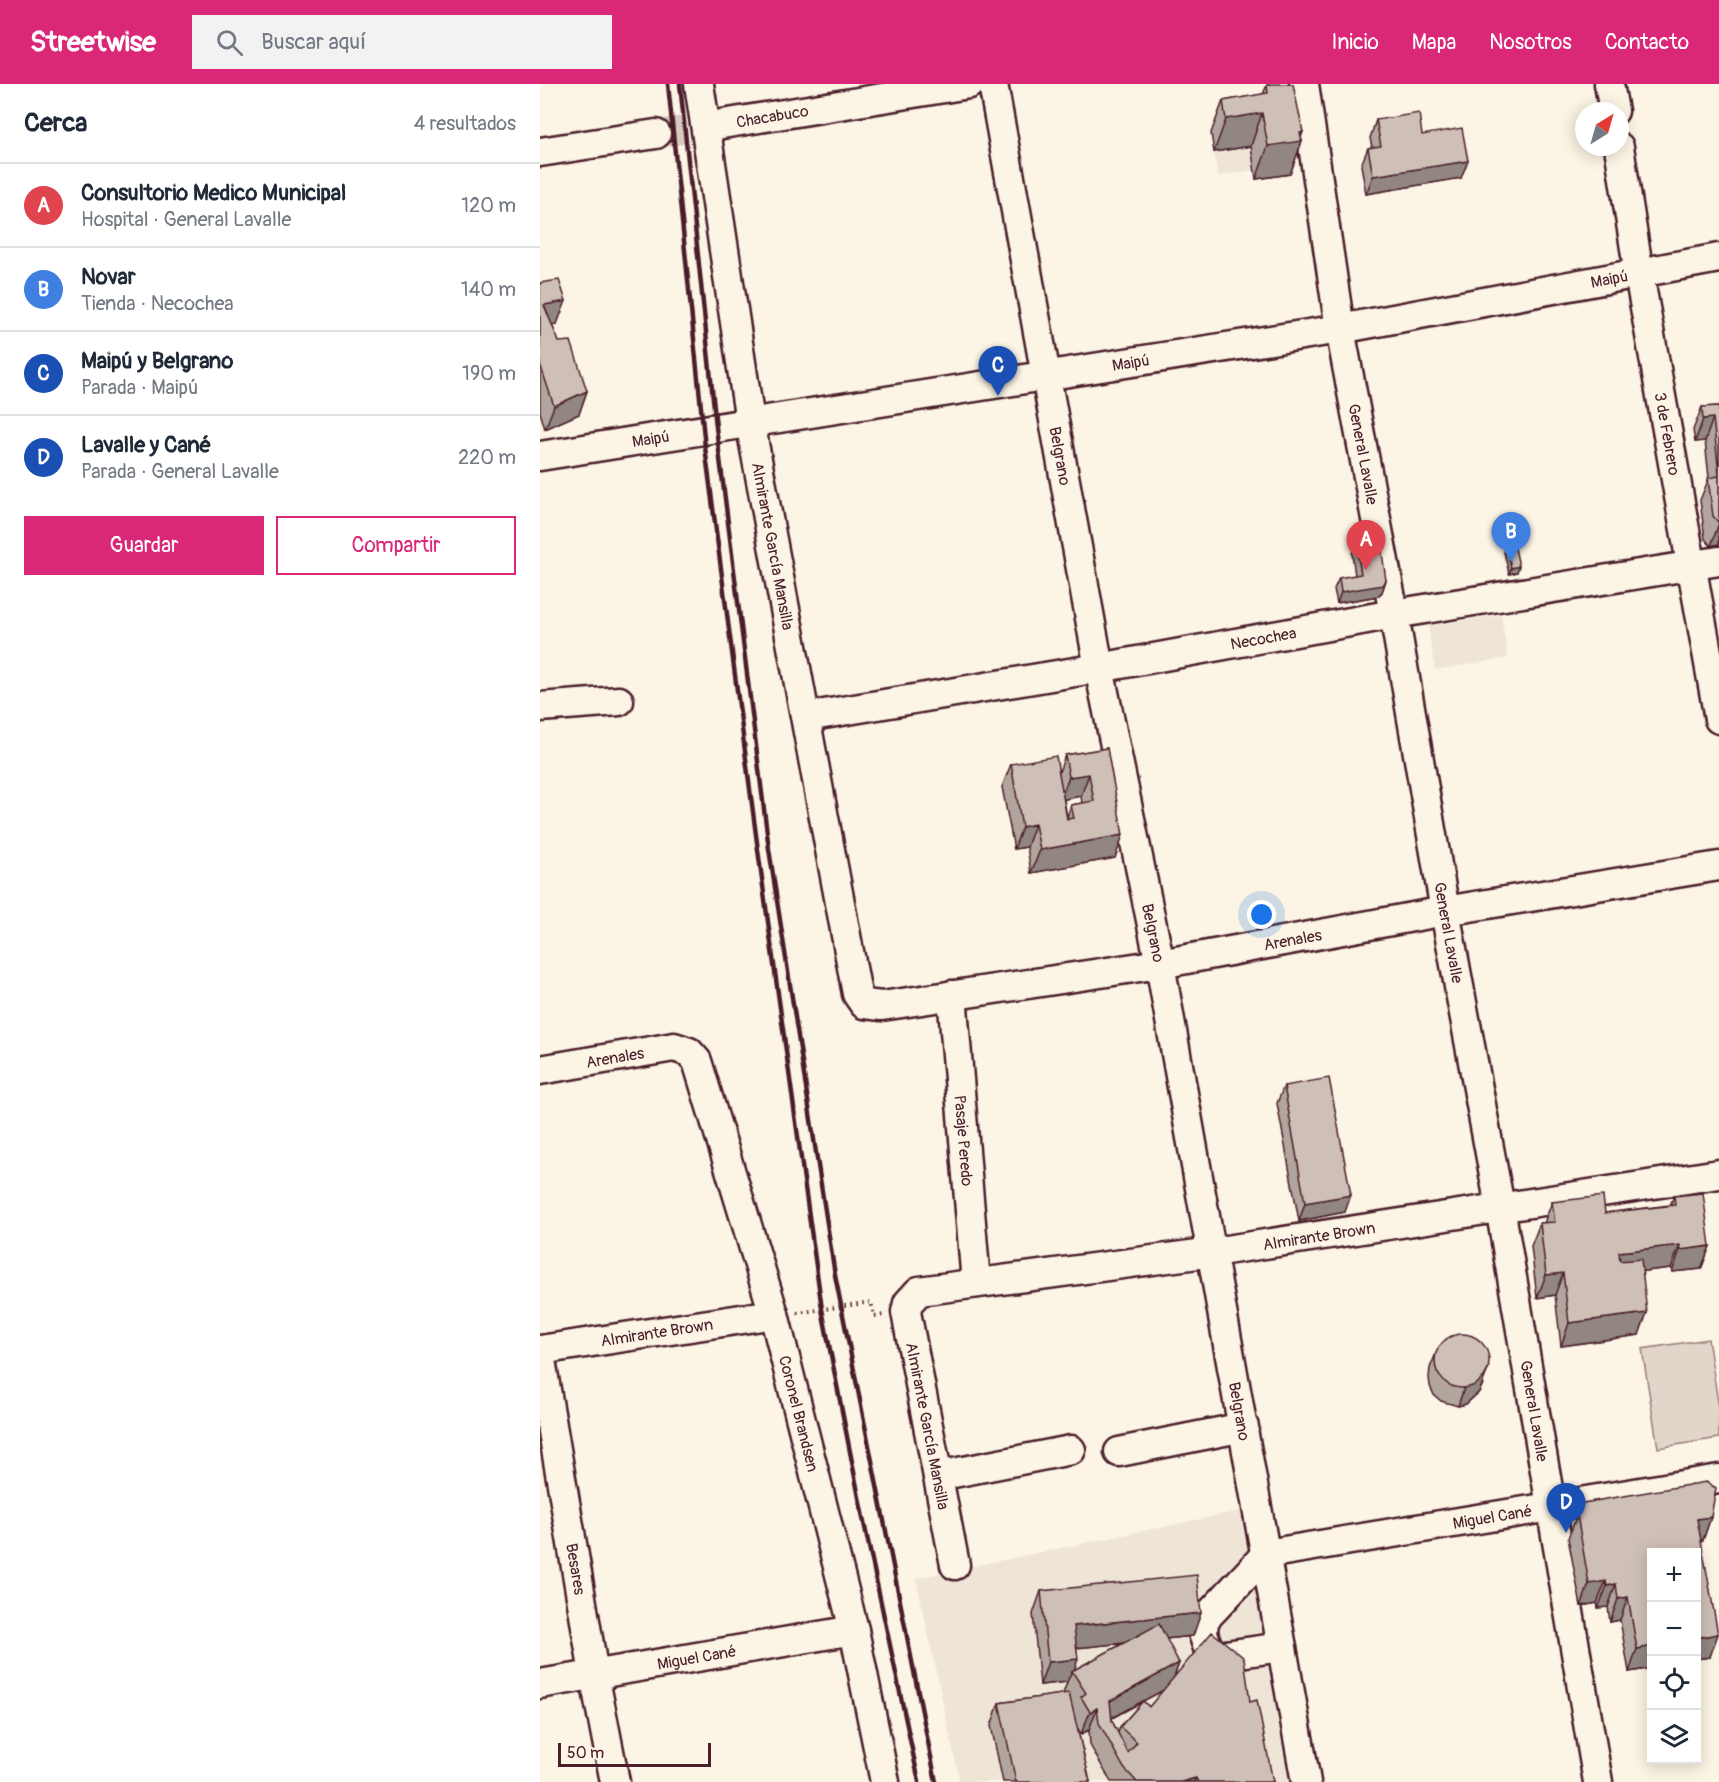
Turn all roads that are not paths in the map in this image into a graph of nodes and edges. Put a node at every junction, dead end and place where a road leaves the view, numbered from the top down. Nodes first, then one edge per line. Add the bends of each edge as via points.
1 (699, 84) edge
2 (969, 84) edge
3 (993, 84) edge
4 (1304, 84) edge
5 (1609, 84) edge
6 (1612, 102) edge
7 (709, 121) junction
8 (656, 134) tunnel mouth
9 (540, 152) edge
10 (1620, 156) edge
11 (1719, 258) edge
12 (1639, 274) junction
13 (1340, 329) junction
14 (1048, 377) junction
15 (750, 422) junction
16 (540, 456) edge
17 (1719, 561) edge
18 (1690, 566) junction
19 (1394, 614) junction
20 (1099, 668) junction
21 (619, 701) dead end
22 (540, 707) edge
23 (806, 717) junction
24 (1719, 719) edge
25 (1719, 866) edge
26 (1445, 911) junction
27 (1160, 964) junction
28 (952, 995) junction
29 (864, 1004) joint
30 (689, 1052) joint
31 (540, 1070) edge
32 (1719, 1174) edge
33 (1500, 1207) junction
34 (1213, 1252) junction
35 (976, 1283) junction
36 (913, 1302) joint
37 (782, 1314) junction
38 (540, 1352) edge
39 (1244, 1427) junction
40 (1071, 1450) dead end
41 (1119, 1452) dead end
42 (938, 1476) junction
43 (1719, 1479) edge
44 (1552, 1506) junction
45 (1266, 1554) junction
46 (955, 1565) dead end
47 (854, 1630) junction
48 (1282, 1647) junction
49 (594, 1674) junction
50 (540, 1684) edge
51 (615, 1782) edge
52 (885, 1782) edge
53 (1306, 1782) edge
54 (1598, 1782) edge

1 - 7 street, Almirante García Mansilla
2 - 7 street, Chacabuco via 864,101 812,97
3 - 14 street, Belgrano
4 - 13 street, General Lavalle
5 - 6 street
7 - 15 street, Almirante García Mansilla
8 - 9 street
10 - 12 street, 3 de Febrero
11 - 12 street, Maipú
12 - 13 street, Maipú
12 - 18 street, 3 de Febrero
13 - 14 street, Maipú
13 - 19 street, General Lavalle
14 - 15 street, Maipú
14 - 20 street, Belgrano
15 - 16 street, Maipú
15 - 23 street, Almirante García Mansilla
17 - 18 street, Necochea
18 - 19 street, Necochea
18 - 24 street, 3 de Febrero
19 - 20 street, Necochea
19 - 26 street, General Lavalle
20 - 23 street, Necochea
20 - 27 street, Belgrano
21 - 22 street
23 - 29 street, Almirante García Mansilla via 857,994
25 - 26 street, Arenales
26 - 27 street, Arenales
26 - 33 street, General Lavalle
27 - 28 street, Arenales
27 - 34 street, Belgrano
28 - 29 street, Arenales via 882,1006
28 - 35 street, Pasaje Peredo
30 - 31 street, Arenales via 674,1047
30 - 37 street, Coronel Brandsen via 697,1062
32 - 33 street, Almirante Brown
33 - 34 street, Almirante Brown
33 - 44 street, General Lavalle
34 - 35 street, Almirante Brown
34 - 39 street, Belgrano
35 - 36 street, Almirante Brown
36 - 42 street, Almirante García Mansilla
37 - 38 street, Almirante Brown
37 - 47 street, Coronel Brandsen
38 - 49 street, Besares
39 - 41 street
39 - 45 street, Belgrano
40 - 42 street
42 - 46 street, Almirante García Mansilla
43 - 44 street, Miguel Cané
44 - 45 street, Miguel Cané
44 - 54 street, General Lavalle
45 - 48 street, Belgrano
45 - 48 street via 1204,1620 1203,1633 1211,1657
47 - 49 street, Miguel Cané
47 - 52 street, Coronel Brandsen
48 - 53 street, Belgrano
49 - 50 street, Miguel Cané
49 - 51 street, Besares

